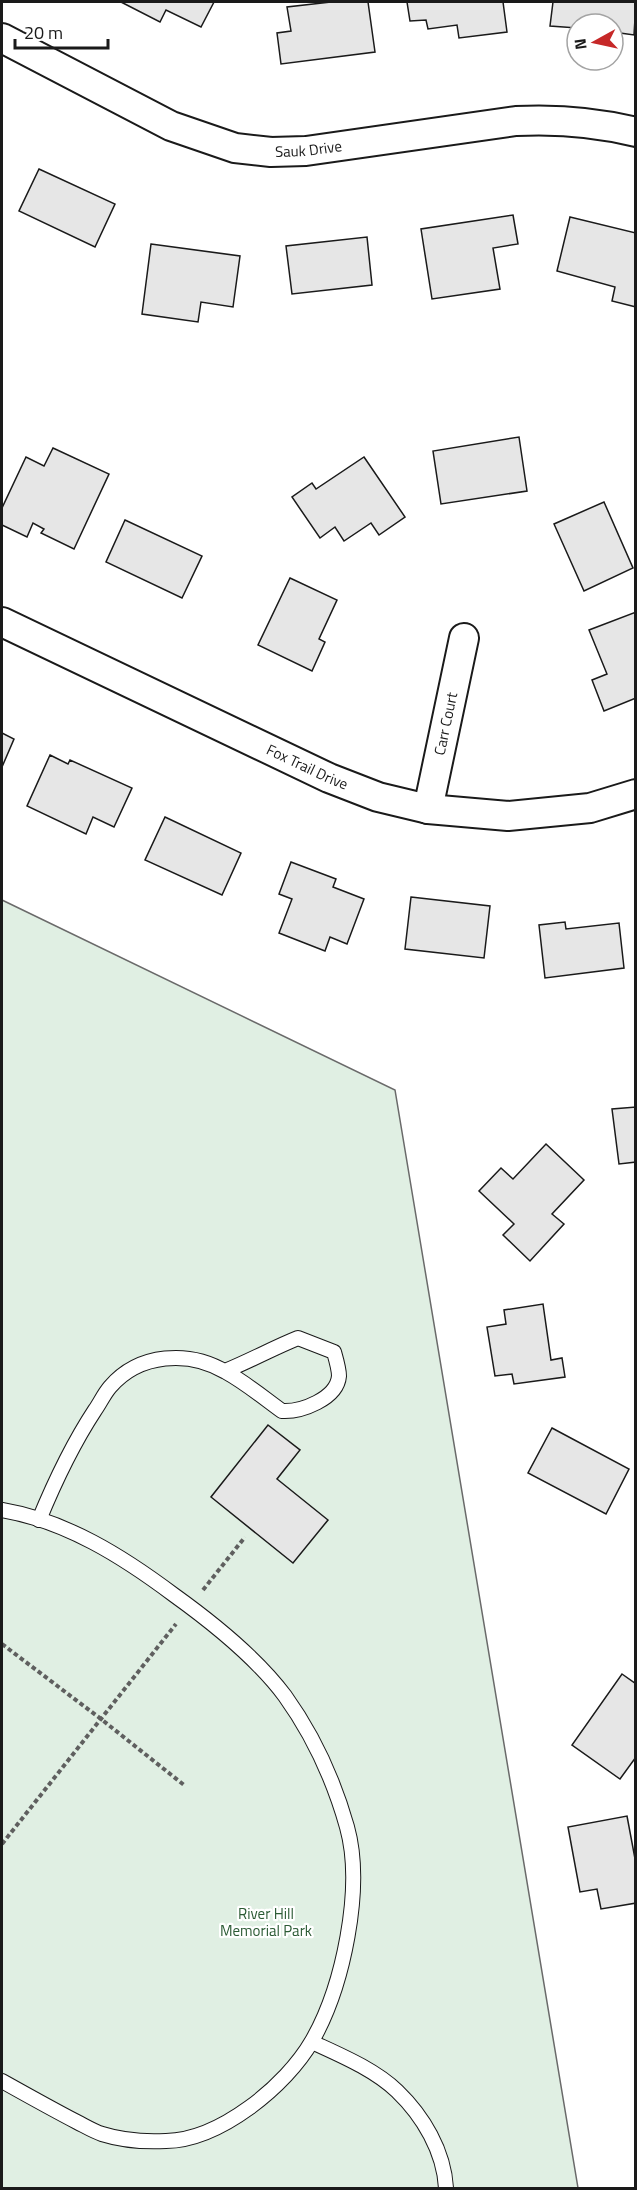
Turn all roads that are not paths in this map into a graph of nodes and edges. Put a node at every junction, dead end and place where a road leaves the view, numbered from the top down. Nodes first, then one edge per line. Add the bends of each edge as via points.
1 (2, 38) edge
2 (636, 132) edge
3 (2, 622) edge
4 (464, 638) dead end
5 (636, 794) edge
6 (428, 809) junction
7 (225, 1371) junction
8 (2, 1510) edge
9 (39, 1520) junction
10 (312, 2042) junction
11 (2, 2081) edge
12 (446, 2188) edge

1 - 2 street, Sauk Drive via 171,126 235,148 306,151 516,121 548,120
3 - 6 street, Fox Trail Drive via 329,778 378,797
4 - 6 street, Carr Court
5 - 6 street, Fox Trail Drive via 590,808 508,816
7 - 7 lane via 282,1411 294,1412 316,1404 332,1390 339,1377 334,1352 298,1338
7 - 9 lane via 192,1359 172,1357 147,1361 110,1387 82,1430
8 - 9 lane
9 - 10 lane via 62,1526 109,1551 190,1606 257,1665 284,1695 322,1760 348,1830 352,1896 338,1982
10 - 11 lane via 261,2099 232,2120 204,2133 168,2141 102,2134
10 - 12 lane via 349,2059 396,2090 429,2131 440,2154

